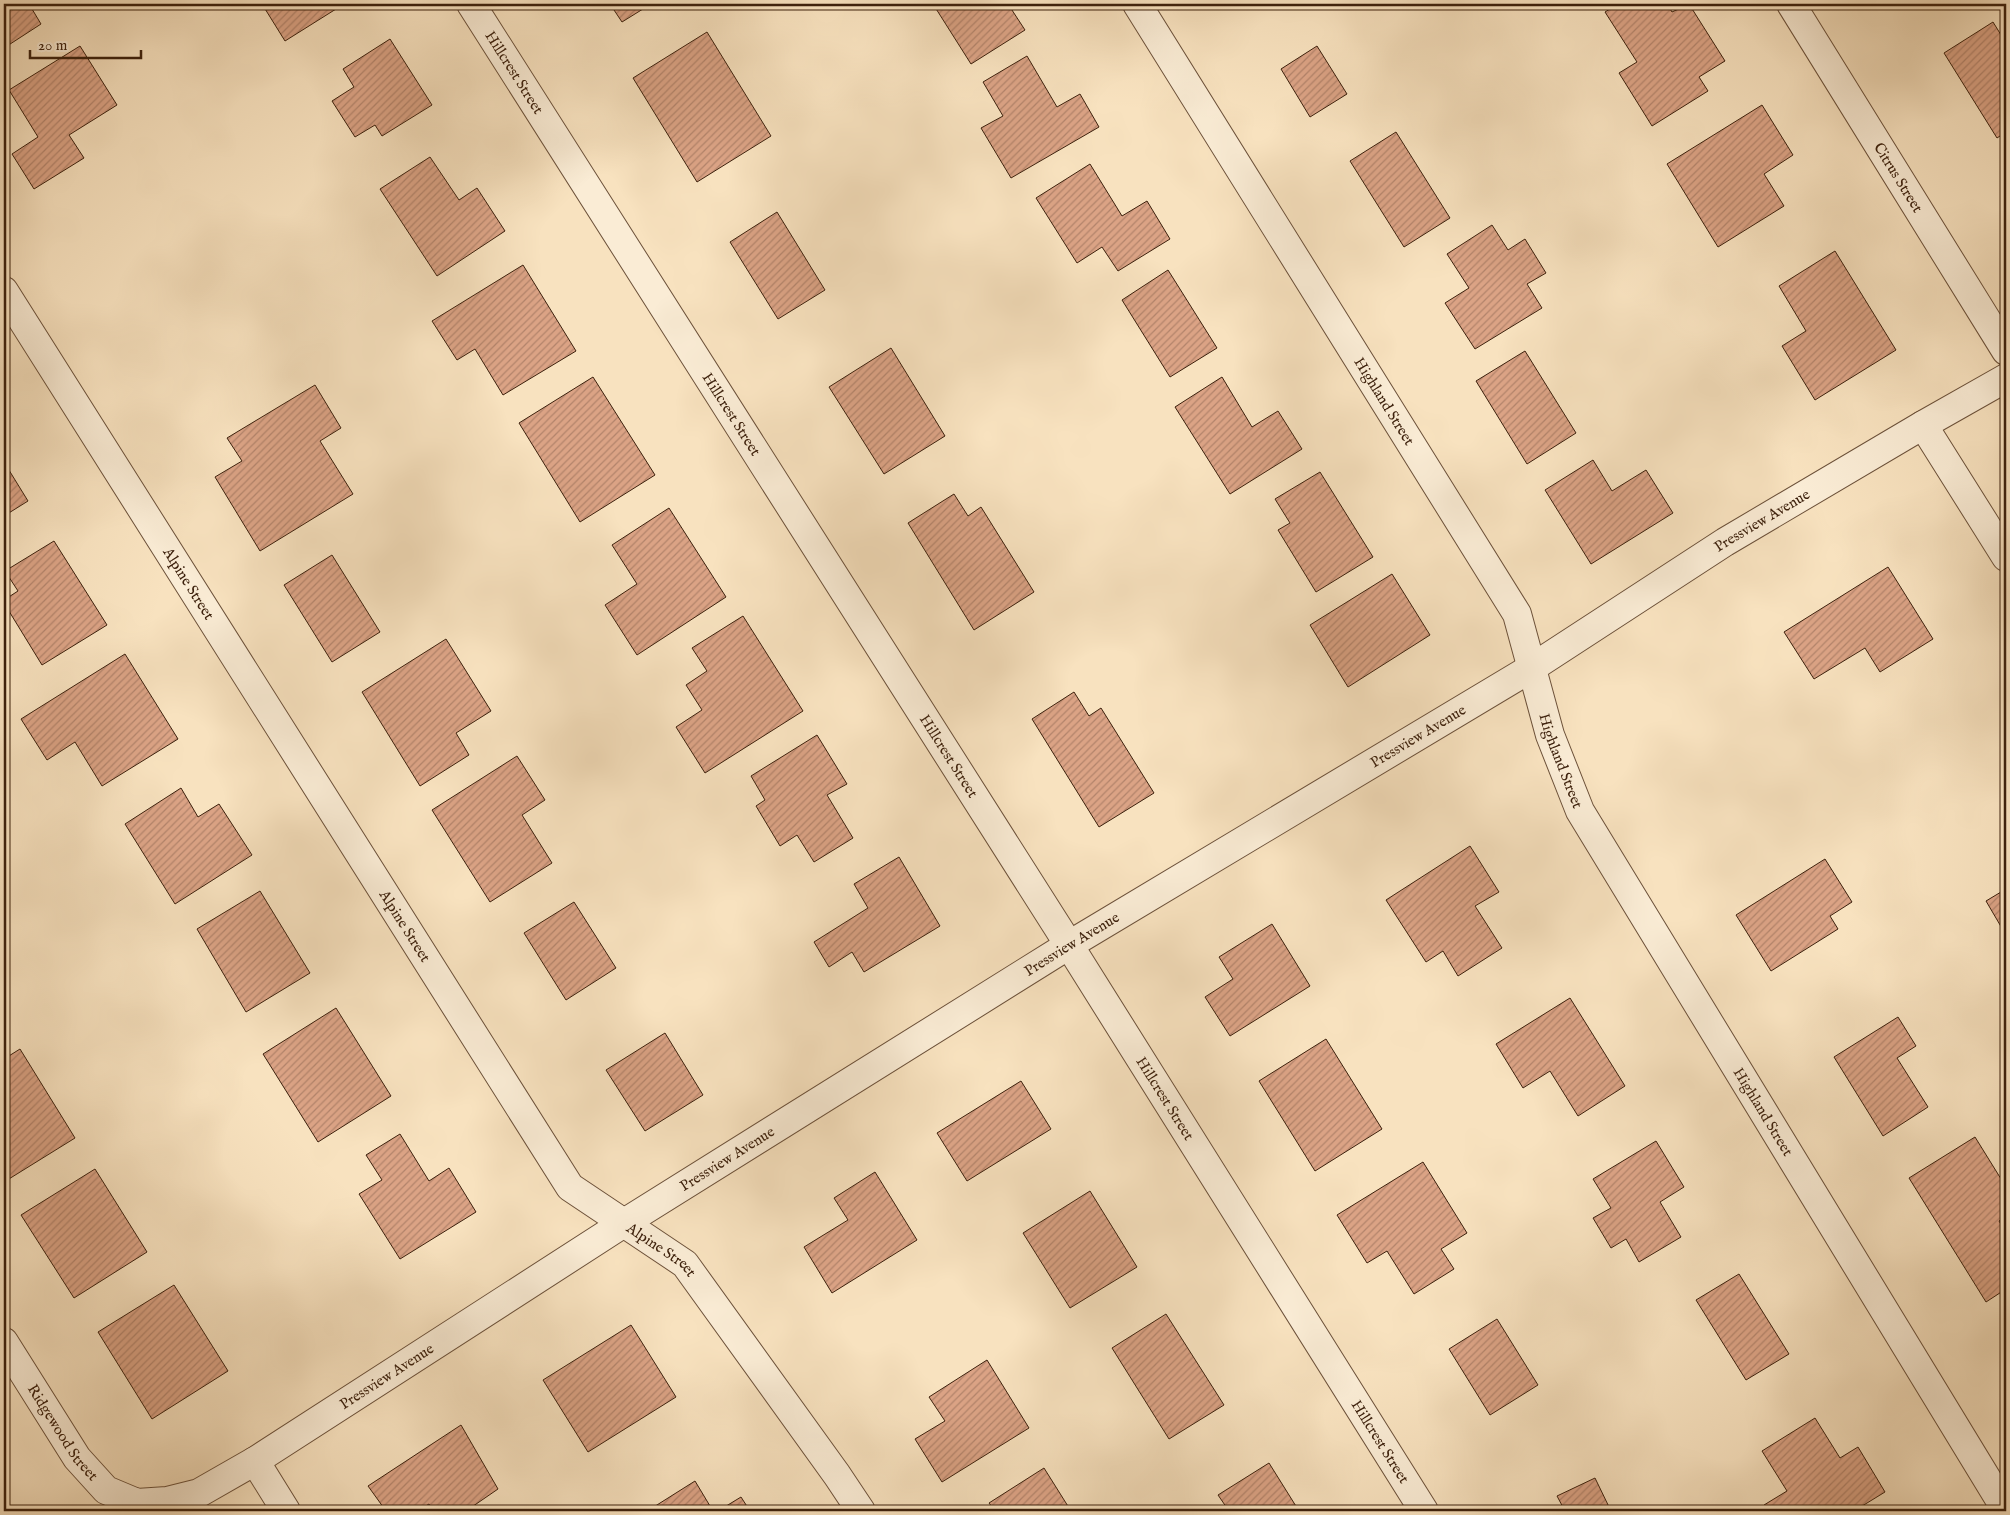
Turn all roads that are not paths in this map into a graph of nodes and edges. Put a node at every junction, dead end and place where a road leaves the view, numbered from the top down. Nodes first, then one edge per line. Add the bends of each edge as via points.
1 (471, 4) edge
2 (1137, 4) edge
3 (1791, 4) edge
4 (4, 291) edge
5 (2006, 351) edge
6 (2006, 378) edge
7 (1923, 425) junction
8 (2006, 557) edge
9 (1533, 668) junction
10 (1069, 945) junction
11 (624, 1223) junction
12 (4, 1342) edge
13 (254, 1461) junction
14 (137, 1503) joint
15 (2006, 1510) edge
16 (286, 1511) edge
17 (860, 1511) edge
18 (1424, 1511) edge

1 - 10 street, Hillcrest Street
2 - 9 street, Highland Street via 1517,614
3 - 5 street, Citrus Street
4 - 11 street, Alpine Street via 570,1187
6 - 7 street, Pressview Avenue
7 - 8 street
7 - 9 street, Pressview Avenue via 1725,542
9 - 10 street, Pressview Avenue
9 - 15 street, Highland Street via 1550,735 1580,811
10 - 11 street, Pressview Avenue
10 - 18 street, Hillcrest Street
11 - 13 street, Pressview Avenue
11 - 17 street, Alpine Street via 685,1264 837,1474
12 - 14 street, Ridgewood Street via 77,1458 106,1490
13 - 14 street, Pressview Avenue via 199,1493 167,1501
13 - 16 street

